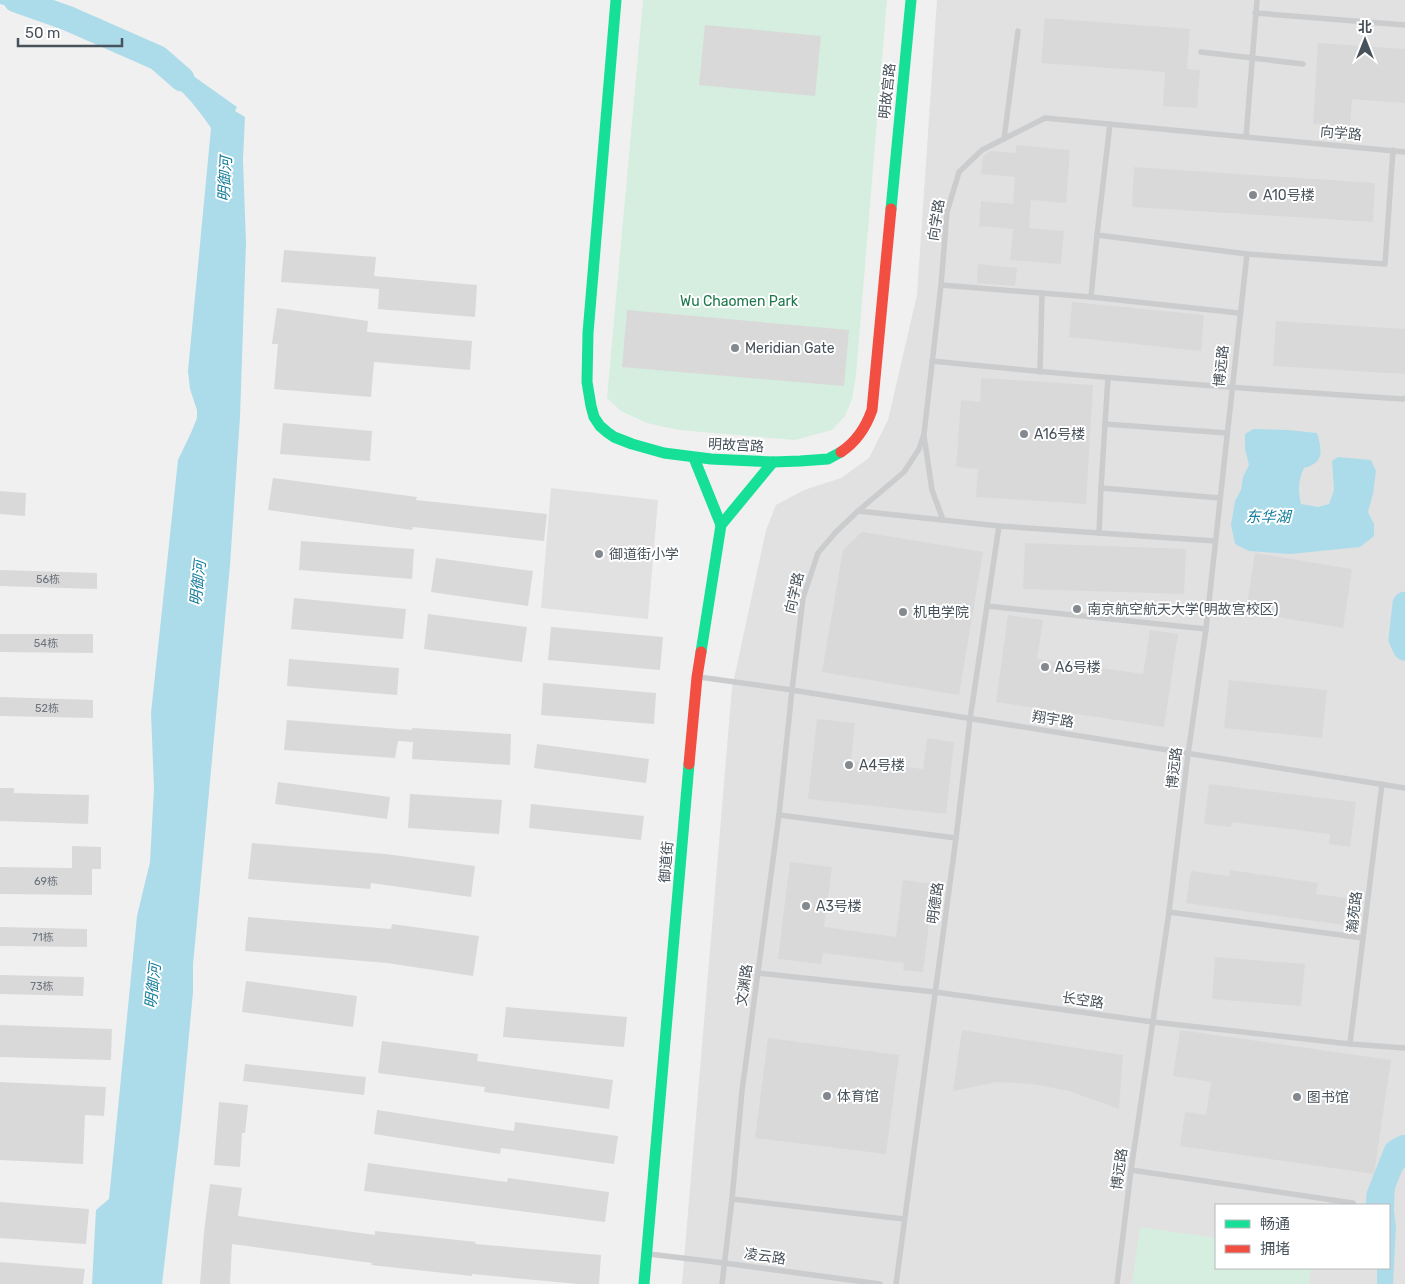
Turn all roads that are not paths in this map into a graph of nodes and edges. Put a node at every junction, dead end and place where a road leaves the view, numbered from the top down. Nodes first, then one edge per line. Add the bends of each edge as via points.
1 (616, 0) edge
2 (911, 0) edge
3 (1257, 0) edge
4 (1255, 12) junction
5 (1405, 25) edge
6 (1018, 31) dead end
7 (1201, 52) dead end
8 (1252, 58) junction
9 (1303, 64) dead end
10 (1110, 124) junction
11 (1246, 137) junction
12 (1004, 139) junction
13 (1393, 150) junction
14 (1405, 152) edge
15 (1097, 234) junction
16 (1247, 254) junction
17 (941, 285) junction
18 (1042, 293) junction
19 (1091, 298) junction
20 (1239, 313) junction
21 (932, 361) junction
22 (1040, 372) junction
23 (1108, 378) junction
24 (1232, 388) junction
25 (1405, 398) edge
26 (1105, 424) junction
27 (1227, 433) junction
28 (924, 434) junction
29 (694, 458) junction
30 (773, 462) junction
31 (1101, 488) junction
32 (1220, 498) junction
33 (858, 511) junction
34 (943, 520) junction
35 (721, 526) junction
36 (999, 526) junction
37 (1099, 533) junction
38 (1215, 541) junction
39 (987, 606) junction
40 (1206, 629) junction
41 (697, 677) junction
42 (792, 690) junction
43 (970, 718) junction
44 (1188, 754) junction
45 (1382, 784) junction
46 (1405, 788) edge
47 (778, 815) junction
48 (956, 838) junction
49 (1169, 912) junction
50 (1363, 938) junction
51 (758, 973) junction
52 (935, 992) junction
53 (1154, 1022) junction
54 (1350, 1044) junction
55 (1405, 1048) edge
56 (1131, 1170) junction
57 (732, 1198) junction
58 (1353, 1203) dead end
59 (904, 1219) junction
60 (646, 1254) junction
61 (724, 1263) junction
62 (644, 1284) edge
63 (722, 1284) edge
64 (880, 1284) edge
65 (896, 1284) edge
66 (1117, 1284) edge

1 - 29 main road, 明故宫路 via 588,333 588,401 600,426 615,439 649,450
2 - 30 main road, 明故宫路 via 872,410 860,434 834,456 800,462
3 - 4 lane
4 - 5 lane
4 - 8 lane
6 - 12 lane
7 - 8 lane
8 - 9 lane
8 - 11 lane
10 - 11 lane, 向学路
10 - 12 lane, 向学路 via 1045,118
10 - 15 lane
11 - 13 lane, 向学路
12 - 17 lane, 向学路 via 982,150 959,172 947,212
13 - 14 lane, 向学路
13 - 16 lane via 1385,264
15 - 16 lane
15 - 19 lane
16 - 20 lane, 博远路
17 - 18 lane
17 - 21 lane, 向学路
18 - 19 lane
18 - 22 lane
19 - 20 lane
20 - 24 lane, 博远路
21 - 22 lane
21 - 28 lane, 向学路
22 - 23 lane
23 - 24 lane
23 - 26 lane
24 - 25 lane
24 - 27 lane, 博远路
26 - 27 lane
26 - 31 lane
27 - 32 lane, 博远路
28 - 33 lane, 向学路 via 904,472
28 - 34 lane via 932,490
29 - 30 main road, 明故宫路
29 - 35 main road
30 - 35 main road
31 - 32 lane
31 - 37 lane
32 - 38 lane, 博远路
33 - 34 lane
33 - 42 lane, 向学路 via 818,553 803,598
34 - 36 lane
35 - 41 main road, 御道街
36 - 37 lane
36 - 39 lane, 明德路
37 - 38 lane
38 - 40 lane, 博远路
39 - 40 lane
39 - 43 lane, 明德路
40 - 44 lane, 博远路
41 - 42 lane, 翔宇路
41 - 60 main road, 御道街
42 - 43 lane, 翔宇路
42 - 47 lane, 文渊路
43 - 44 lane, 翔宇路
43 - 48 lane, 明德路
44 - 45 lane, 翔宇路
44 - 49 lane, 博远路
45 - 46 lane, 翔宇路
45 - 50 lane, 瀚苑路
47 - 48 lane
47 - 51 lane, 文渊路
48 - 52 lane, 明德路
49 - 50 lane
49 - 53 lane, 博远路
50 - 54 lane, 瀚苑路
51 - 52 lane, 长空路
51 - 57 lane, 文渊路
52 - 53 lane, 长空路
52 - 59 lane, 明德路
53 - 54 lane, 长空路
53 - 56 lane, 博远路
54 - 55 lane, 长空路
56 - 58 lane
56 - 66 lane, 博远路
57 - 59 lane
57 - 61 lane, 文渊路
59 - 65 lane, 明德路
60 - 61 lane, 凌云路
60 - 62 main road, 御道街
61 - 63 lane, 文渊路
61 - 64 lane, 凌云路

